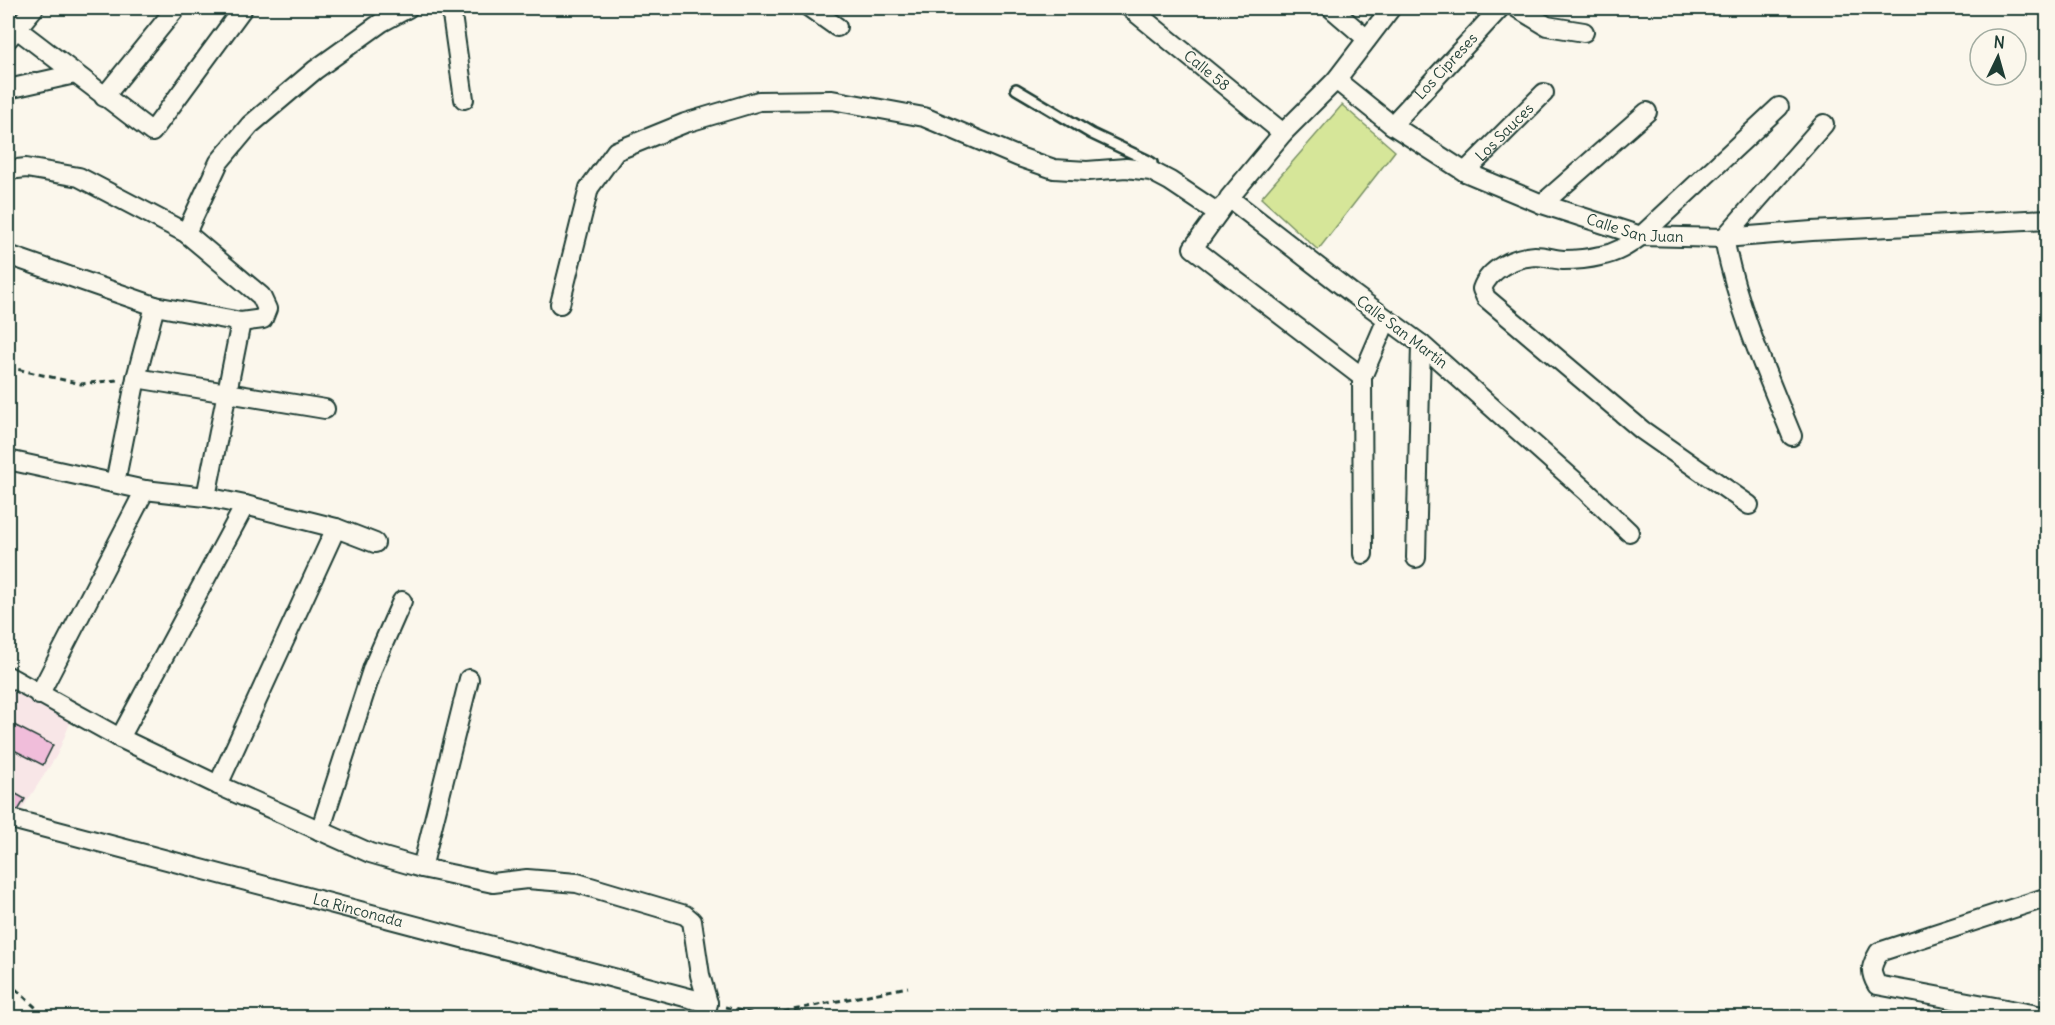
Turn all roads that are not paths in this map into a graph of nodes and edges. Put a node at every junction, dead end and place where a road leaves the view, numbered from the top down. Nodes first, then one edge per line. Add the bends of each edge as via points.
1 (34, 8) edge
2 (176, 8) edge
3 (243, 8) edge
4 (408, 8) edge
5 (451, 8) edge
6 (810, 8) edge
7 (1130, 8) edge
8 (1331, 8) edge
9 (1391, 8) edge
10 (1500, 8) edge
11 (1517, 8) edge
12 (837, 27) dead end
13 (1584, 32) dead end
14 (12, 34) edge
15 (1367, 39) junction
16 (75, 74) junction
17 (1336, 80) junction
18 (8, 88) edge
19 (1016, 89) dead end
20 (1544, 93) dead end
21 (104, 97) junction
22 (464, 99) dead end
23 (1779, 107) dead end
24 (1647, 112) dead end
25 (1824, 124) dead end
26 (1392, 125) junction
27 (1283, 133) junction
28 (8, 170) edge
29 (1151, 171) junction
30 (1465, 172) junction
31 (1542, 204) junction
32 (1224, 206) junction
33 (2048, 219) edge
34 (186, 233) junction
35 (1641, 236) junction
36 (1724, 238) junction
37 (8, 255) edge
38 (560, 304) dead end
39 (155, 306) junction
40 (1387, 319) junction
41 (241, 322) junction
42 (1421, 344) junction
43 (1362, 377) junction
44 (136, 378) junction
45 (226, 394) junction
46 (325, 409) dead end
47 (1792, 436) dead end
48 (8, 460) edge
49 (115, 483) junction
50 (145, 490) junction
51 (206, 497) junction
52 (245, 504) junction
53 (1749, 505) dead end
54 (336, 528) junction
55 (1629, 532) dead end
56 (375, 543) dead end
57 (1362, 554) dead end
58 (1416, 558) dead end
59 (402, 601) dead end
60 (8, 676) edge
61 (469, 679) dead end
62 (39, 695) junction
63 (120, 738) junction
64 (218, 785) junction
65 (8, 818) edge
66 (320, 831) junction
67 (422, 868) junction
68 (2048, 897) edge
69 (706, 1010) edge
70 (2048, 1017) edge

1 - 14 street
2 - 21 street
3 - 21 street via 152,132
4 - 34 street via 315,70 250,124 219,162
5 - 22 street
6 - 12 street
7 - 27 street, Calle 58
8 - 15 street
9 - 15 street
10 - 26 street, Los Cipreses
11 - 13 street via 1547,26
14 - 16 street
15 - 17 street
16 - 18 street
16 - 21 street
17 - 26 street, Calle San Juan
17 - 27 street
19 - 29 lane via 1092,134 1152,163
20 - 30 street, Los Sauces
23 - 35 street
24 - 31 street
25 - 36 street
26 - 30 street, Calle San Juan
27 - 32 street
28 - 34 street via 26,168 79,177
29 - 32 street, Calle San Martín
29 - 38 street via 1054,169 924,117 832,100 759,101 684,123 616,151 589,188
30 - 31 street, Calle San Juan
31 - 35 street, Calle San Juan
32 - 40 street, Calle San Martín
32 - 43 street via 1193,248
33 - 36 street, Calle San Juan
34 - 41 street via 261,296 267,309 263,320
35 - 36 street, Calle San Juan
35 - 53 street via 1621,251 1598,257 1518,259 1497,270 1482,289 1486,298 1642,430
36 - 47 street via 1730,274
37 - 39 street
39 - 41 street
39 - 44 street
40 - 42 street, Calle San Martín
40 - 43 street
41 - 45 street
42 - 55 street, Calle San Martín
42 - 58 street
43 - 57 street
44 - 45 street
44 - 49 street
45 - 46 street
45 - 51 street
48 - 49 street
49 - 50 street
50 - 51 street
50 - 62 street
51 - 52 street
52 - 54 street
52 - 63 street
54 - 56 street
54 - 64 street
59 - 66 street via 373,667
60 - 62 street
61 - 67 street
62 - 63 street
63 - 64 street
64 - 66 street
65 - 69 street, La Rinconada via 177,861
66 - 67 street via 370,853
67 - 69 street via 493,883 527,879 577,883 685,915 692,921
68 - 70 street via 1879,952 1871,967 1877,985

